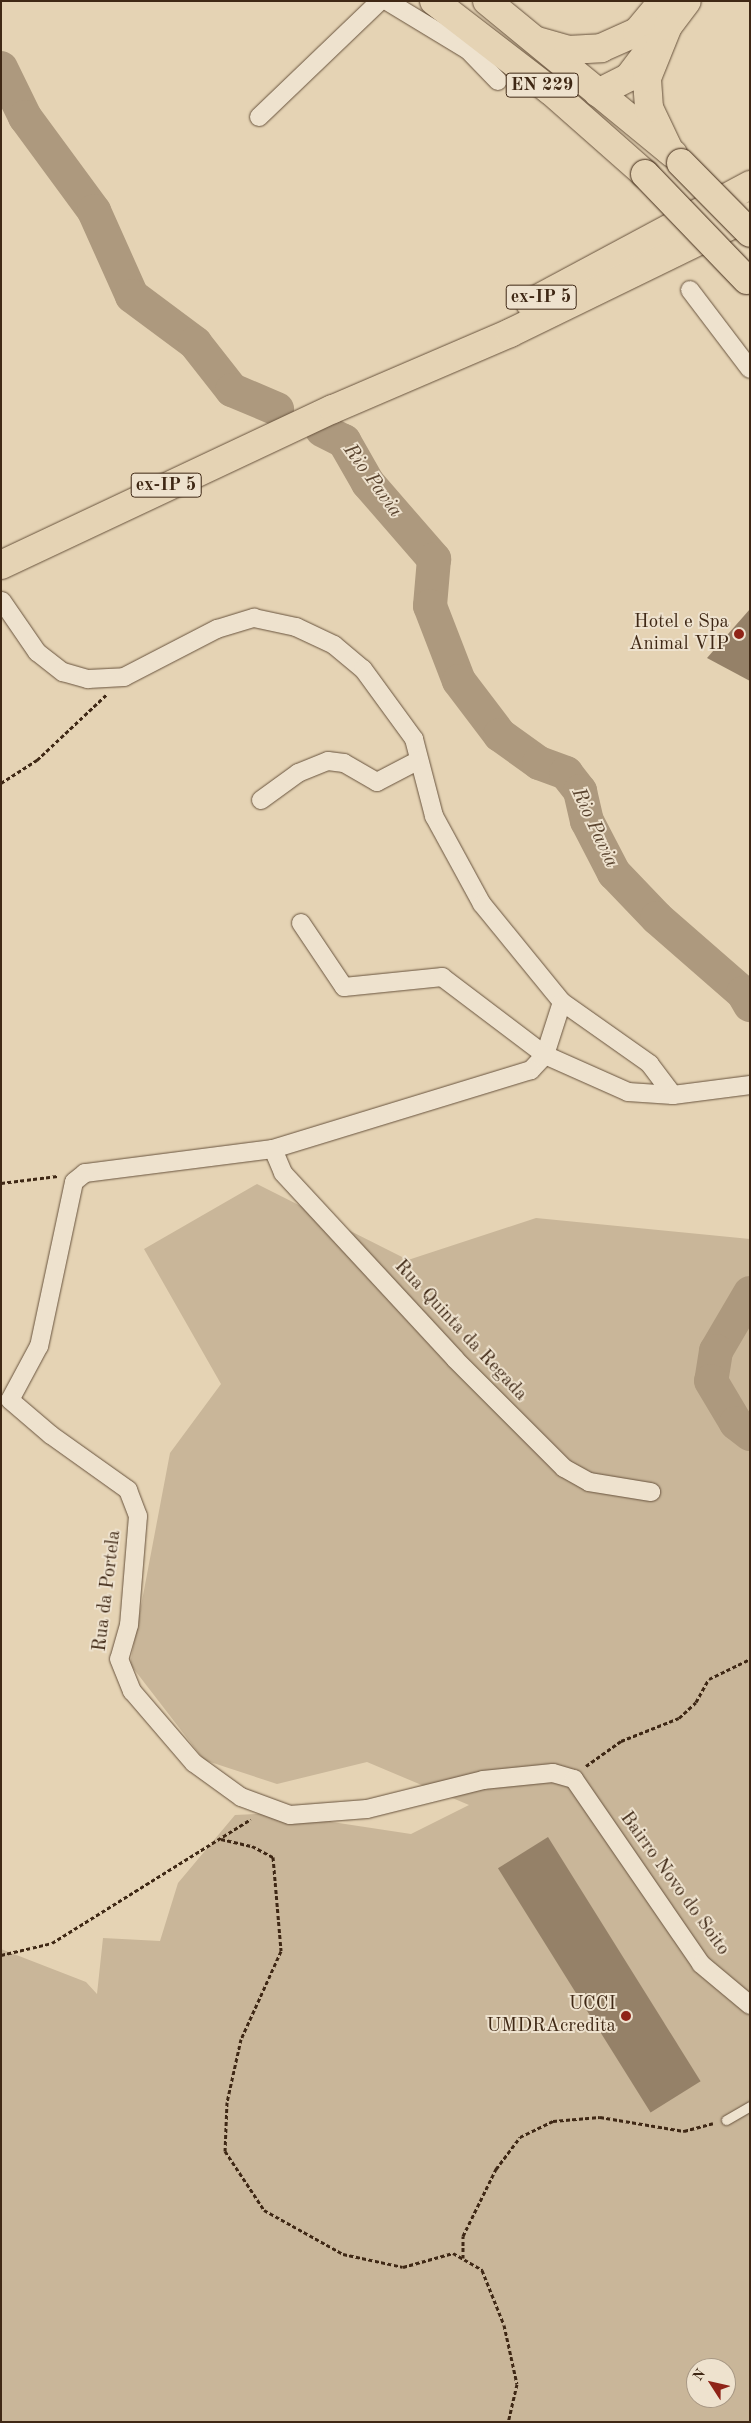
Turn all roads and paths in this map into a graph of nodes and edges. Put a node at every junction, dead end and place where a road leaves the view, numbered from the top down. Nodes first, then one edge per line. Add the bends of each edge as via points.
1 (380, 1) edge
2 (387, 1) edge
3 (434, 1) edge
4 (486, 1) edge
5 (687, 1) edge
6 (665, 14) edge
7 (637, 32) junction
8 (474, 34) junction
9 (537, 42) junction
10 (498, 81) dead end
11 (598, 93) junction
12 (258, 117) dead end
13 (607, 138) junction
14 (675, 156) junction
15 (750, 185) edge
16 (750, 216) edge
17 (750, 233) edge
18 (748, 281) edge
19 (690, 290) dead end
20 (750, 369) edge
21 (333, 409) junction
22 (1, 564) edge
23 (2, 601) edge
24 (124, 677) junction
25 (419, 760) junction
26 (1, 783) edge
27 (261, 800) dead end
28 (301, 923) dead end
29 (562, 1002) junction
30 (545, 1055) junction
31 (750, 1085) edge
32 (673, 1095) junction
33 (273, 1149) junction
34 (74, 1182) junction
35 (1, 1184) edge
36 (651, 1492) dead end
37 (750, 1659) edge
38 (574, 1779) junction
39 (270, 1809) junction
40 (221, 1839) junction
41 (1, 1955) edge
42 (750, 2005) edge
43 (750, 2106) edge
44 (726, 2120) joint
45 (463, 2258) junction
46 (508, 2422) edge

1 - 12 street
2 - 10 street via 468,50
3 - 8 main road, EN 229
4 - 9 main road, EN 229
5 - 6 main road
6 - 7 main road
6 - 11 main road via 629,77
6 - 14 main road via 648,67 647,88 649,108
7 - 9 main road via 584,50
7 - 11 main road via 607,71
8 - 11 main road via 514,51 566,88 582,94
8 - 13 main road, EN 229
9 - 11 main road, EN 229
11 - 13 main road via 596,110
11 - 14 main road, EN 229
13 - 18 main road, EN 229, bridge
14 - 17 main road, EN 229, bridge
15 - 21 main road, ex-IP 5
16 - 21 main road, ex-IP 5 via 510,333
19 - 20 street
21 - 22 main road, ex-IP 5
23 - 24 street via 37,652 63,672 88,679
24 - 25 street via 217,630 254,618 296,627 334,645 364,669 414,739
24 - 26 path via 38,760
25 - 27 street via 376,782 344,763 328,761 298,773
25 - 29 street via 434,816 482,904
28 - 30 street via 344,987 442,977
29 - 30 street
29 - 32 street via 650,1064
30 - 32 street via 628,1092
30 - 33 street via 531,1070
31 - 32 street
33 - 34 street via 85,1173
33 - 36 street, Rua Quinta da Regada via 283,1173 455,1359 564,1468 589,1482
34 - 35 path via 61,1176
34 - 39 street, Rua da Portela via 39,1346 10,1400 51,1436 128,1490 138,1516 129,1626 119,1659 132,1691 194,1764 241,1797
37 - 38 path via 709,1679 696,1702 679,1718 620,1741
38 - 39 street, Rua da Portela via 553,1773 483,1780 367,1808 290,1815
38 - 42 street, Bairro Novo do Soito via 701,1964
39 - 40 path
40 - 41 path via 52,1943
40 - 45 path via 252,1846 273,1857 282,1951 241,2039 227,2102 225,2152 264,2210 342,2254 403,2267 453,2252
43 - 44 lane
44 - 45 path via 684,2131 600,2117 553,2121 520,2137 496,2169 463,2236
45 - 46 path via 482,2270 504,2325 517,2384

